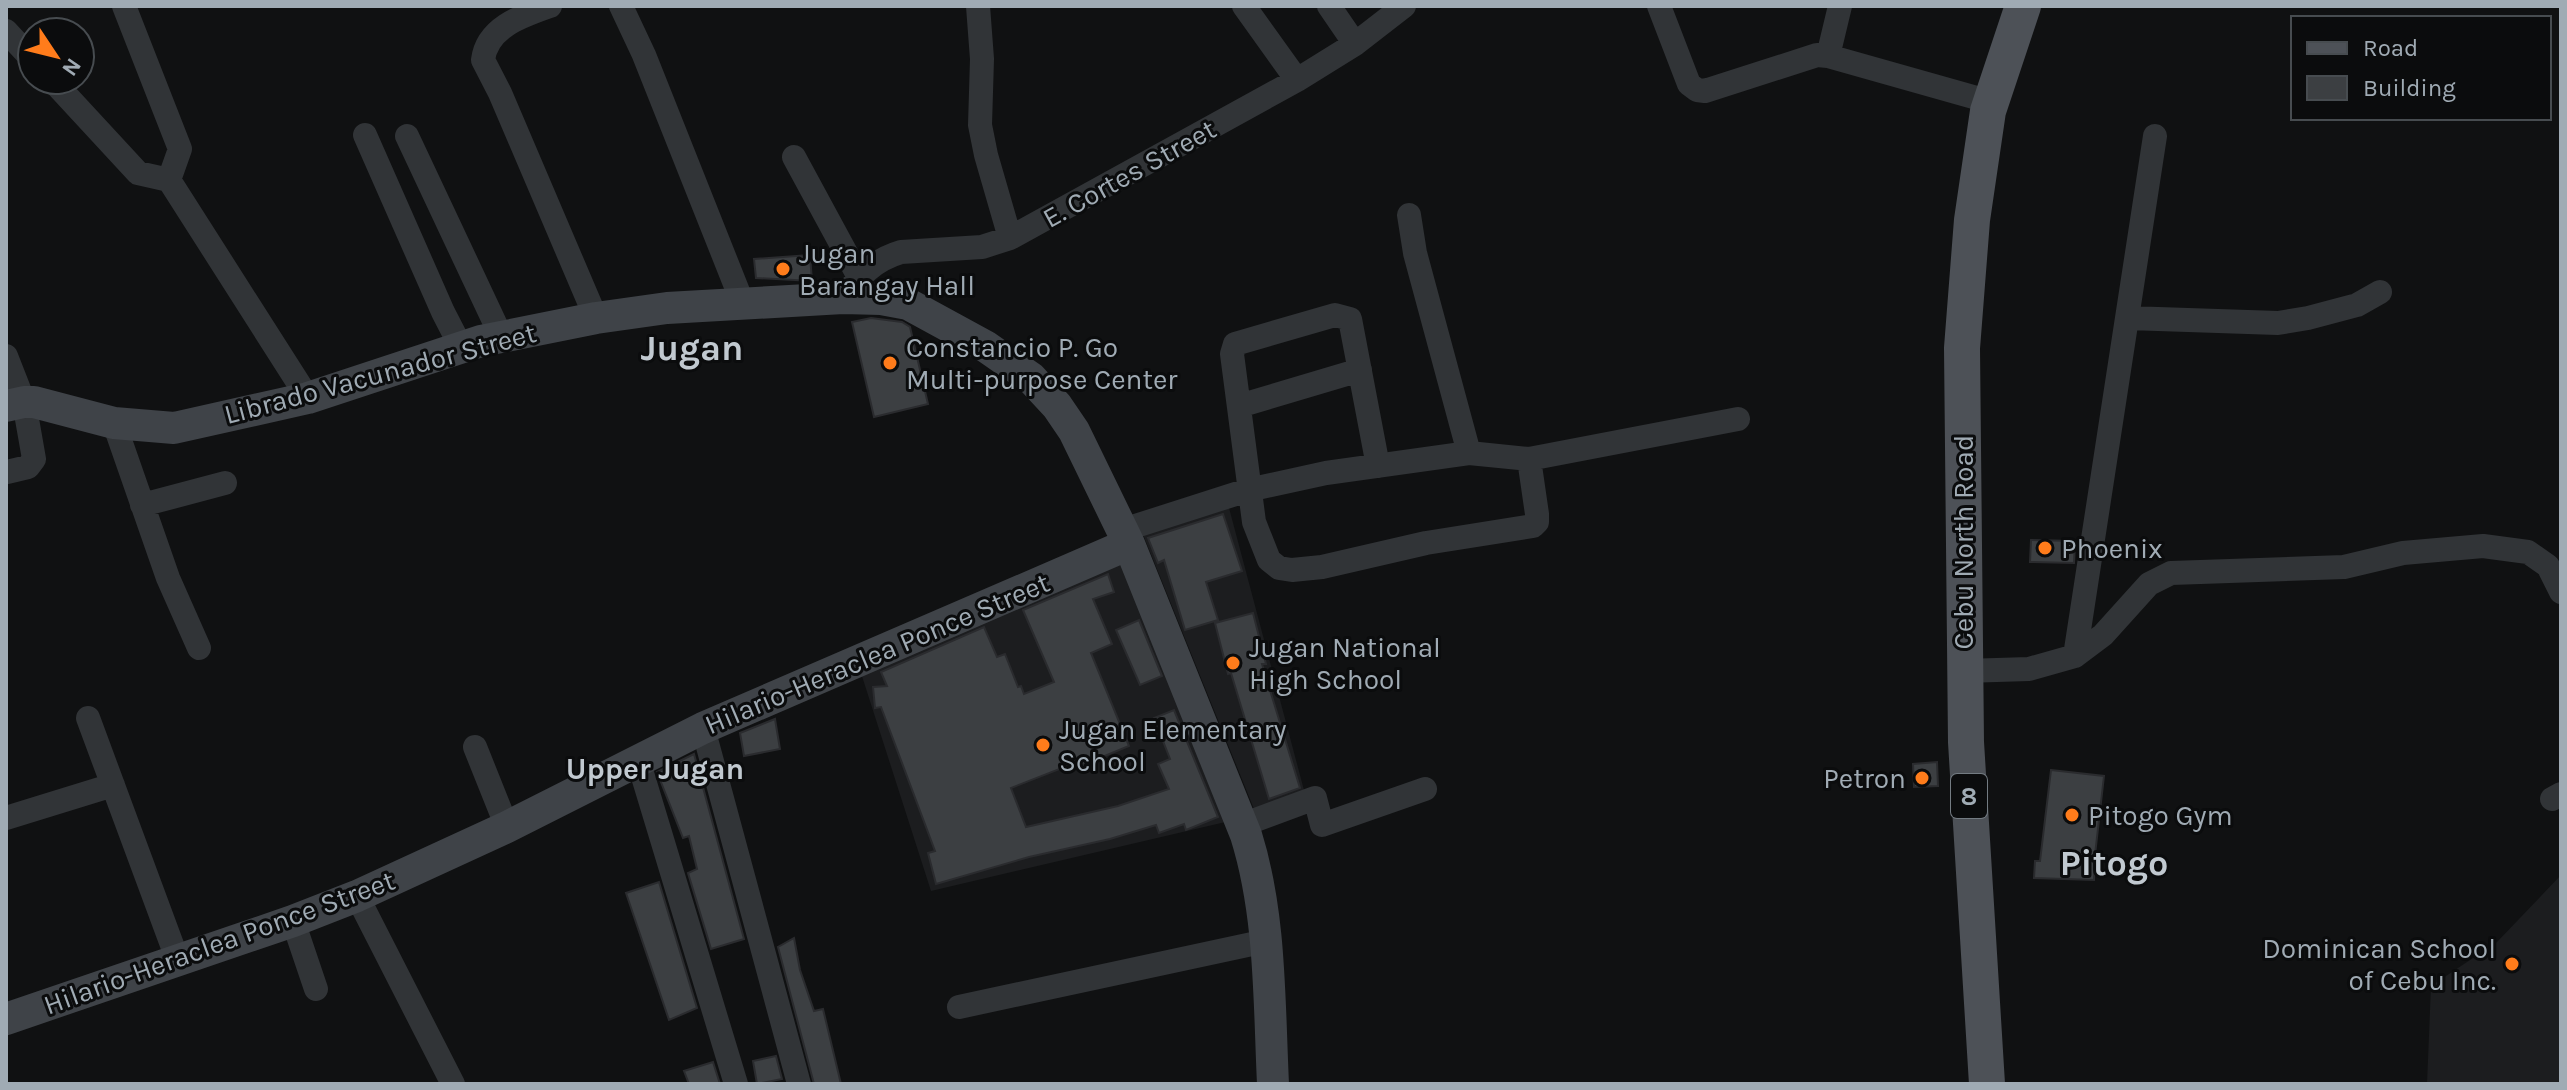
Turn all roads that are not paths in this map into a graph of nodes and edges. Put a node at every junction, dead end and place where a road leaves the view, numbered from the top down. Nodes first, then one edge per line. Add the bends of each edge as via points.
1 (124, 6) edge
2 (550, 6) edge
3 (621, 6) edge
4 (978, 6) edge
5 (1244, 6) edge
6 (1329, 6) edge
7 (1404, 6) edge
8 (1659, 6) edge
9 (1840, 6) edge
10 (2023, 6) edge
11 (2041, 6) edge
12 (1355, 44) junction
13 (1828, 56) junction
14 (1297, 80) junction
15 (67, 96) edge
16 (1991, 102) junction
17 (365, 135) dead end
18 (407, 136) dead end
19 (2155, 136) dead end
20 (794, 157) dead end
21 (169, 180) junction
22 (1409, 215) dead end
23 (1010, 238) junction
24 (851, 288) junction
25 (2380, 292) dead end
26 (743, 304) junction
27 (596, 318) junction
28 (2128, 318) junction
29 (501, 336) junction
30 (461, 347) junction
31 (6, 356) edge
32 (1360, 370) junction
33 (308, 398) junction
34 (15, 404) edge
35 (1239, 406) junction
36 (1738, 419) dead end
37 (114, 423) junction
38 (1469, 453) junction
39 (1529, 459) junction
40 (1378, 466) junction
41 (7, 472) edge
42 (225, 483) dead end
43 (1248, 490) junction
44 (142, 505) junction
45 (1126, 537) junction
46 (2561, 592) edge
47 (199, 648) dead end
48 (2075, 656) junction
49 (1975, 671) junction
50 (88, 718) dead end
51 (703, 728) junction
52 (475, 747) dead end
53 (638, 760) junction
54 (113, 785) junction
55 (1425, 789) dead end
56 (6, 818) edge
57 (1242, 825) junction
58 (507, 827) junction
59 (357, 896) junction
60 (293, 921) junction
61 (1266, 941) junction
62 (178, 961) junction
63 (316, 989) dead end
64 (959, 1007) dead end
65 (6, 1019) edge
66 (453, 1084) edge
67 (736, 1084) edge
68 (799, 1084) edge
69 (1273, 1084) edge
70 (1987, 1084) edge
71 (2007, 1084) edge

1 - 21 street via 180,149
2 - 27 street via 497,32 488,41 483,60
3 - 26 street
4 - 23 street via 980,125
5 - 14 street
6 - 12 street
7 - 12 street, E. Cortes Street
8 - 13 street via 1689,84 1697,90 1800,59
9 - 13 street
10 - 16 main road, Cebu North Road / 8
11 - 49 main road, Cebu North Road / 8 via 1999,145 1984,285
12 - 14 street, E. Cortes Street
13 - 16 street
14 - 23 street, E. Cortes Street
15 - 21 street via 138,173
16 - 49 main road, Cebu North Road / 8 via 1972,220 1962,348
17 - 30 street
18 - 29 street
19 - 28 street
20 - 24 street
21 - 33 street
22 - 38 street
23 - 24 street, E. Cortes Street via 982,247 901,252 875,263
24 - 26 street, Librado Vacunador Street
24 - 45 street, Librado Vacunador Street via 908,304 1031,378 1074,431
25 - 28 street via 2357,305 2278,323
26 - 27 street, Librado Vacunador Street
27 - 29 street, Librado Vacunador Street
28 - 48 street
29 - 30 street, Librado Vacunador Street
30 - 33 street, Librado Vacunador Street
31 - 34 street
32 - 35 street
32 - 35 street via 1350,319 1335,315 1235,344
32 - 40 street
33 - 37 street, Librado Vacunador Street via 174,428
34 - 37 street, Librado Vacunador Street
34 - 41 street via 34,459 28,467
35 - 43 street
36 - 39 street
37 - 44 street
38 - 39 street
38 - 40 street
39 - 43 street via 1537,514 1533,526 1322,567 1292,570 1269,560
40 - 43 street
42 - 44 street
43 - 45 street
44 - 47 street
45 - 51 street, Hilario-Heraclea Ponce Street
45 - 57 street, Librado Vacunador Street
46 - 48 street via 2548,566 2528,552 2483,546 2403,553 2344,567 2171,573 2149,584 2103,635
48 - 49 street via 2029,669
49 - 70 main road, Cebu North Road / 8 via 1966,742
49 - 71 main road, Cebu North Road / 8
50 - 54 street
51 - 53 street, Hilario-Heraclea Ponce Street
51 - 68 street
52 - 58 street
53 - 58 street, Hilario-Heraclea Ponce Street
53 - 67 street
54 - 56 street
54 - 62 street
55 - 57 street via 1322,825 1315,798
57 - 61 street, Librado Vacunador Street via 1256,867
58 - 59 street, Hilario-Heraclea Ponce Street
59 - 60 street, Hilario-Heraclea Ponce Street
59 - 66 street
60 - 62 street, Hilario-Heraclea Ponce Street
60 - 63 street
61 - 64 street
61 - 69 street, Librado Vacunador Street
62 - 65 street, Hilario-Heraclea Ponce Street

